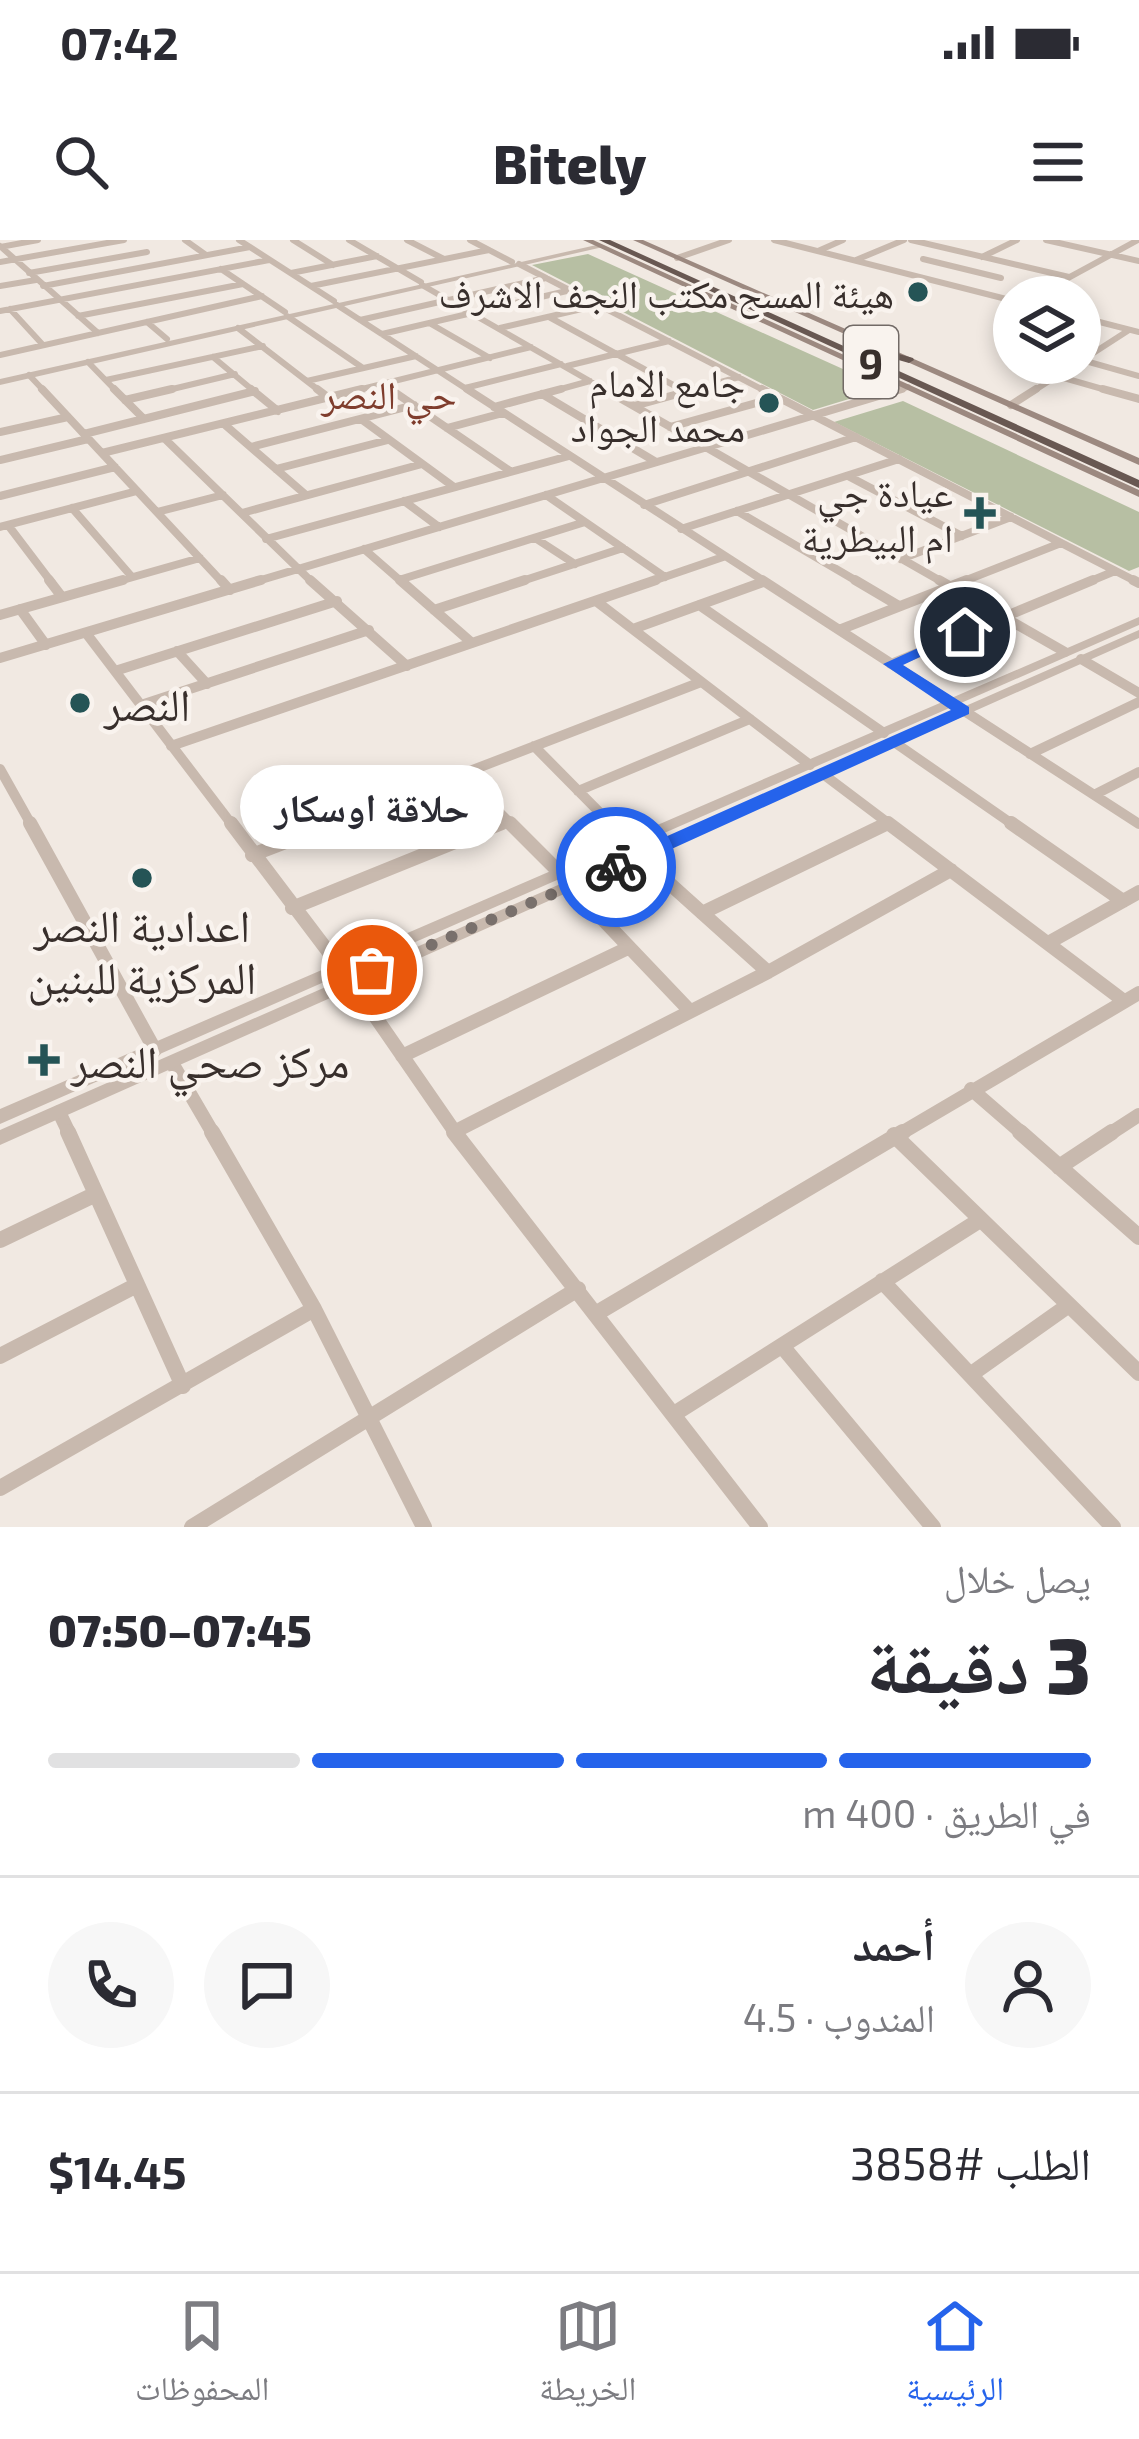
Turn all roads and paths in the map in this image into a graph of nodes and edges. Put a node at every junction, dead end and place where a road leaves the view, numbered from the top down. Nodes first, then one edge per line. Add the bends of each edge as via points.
1 (38, 240) edge
2 (128, 240) edge
3 (184, 240) edge
4 (239, 240) edge
5 (293, 240) edge
6 (367, 240) edge
7 (407, 240) edge
8 (470, 240) edge
9 (621, 240) edge
10 (637, 240) edge
11 (729, 240) edge
12 (774, 240) edge
13 (843, 240) edge
14 (908, 240) edge
15 (1017, 240) edge
16 (1046, 240) edge
17 (1114, 240) edge
18 (351, 241) edge
19 (595, 242) edge
20 (1134, 242) edge
21 (0, 246) edge
22 (250, 247) junction
23 (947, 248) junction
24 (489, 250) junction
25 (818, 251) junction
26 (147, 252) junction
27 (1111, 254) junction
28 (206, 255) junction
29 (377, 256) junction
30 (982, 257) junction
31 (677, 258) junction
32 (444, 259) junction
33 (15, 260) junction
34 (269, 260) junction
35 (855, 260) junction
36 (922, 260) junction
37 (1139, 261) edge
38 (0, 262) edge
39 (164, 263) junction
40 (516, 263) junction
41 (333, 265) junction
42 (1023, 266) junction
43 (142, 267) junction
44 (398, 268) junction
45 (220, 269) junction
46 (896, 271) junction
47 (290, 273) junction
48 (993, 276) edge
49 (1005, 276) edge
50 (1065, 276) edge
51 (1071, 276) edge
52 (546, 278) junction
53 (36, 280) junction
54 (160, 280) junction
55 (993, 282) edge
56 (422, 283) junction
57 (243, 284) junction
58 (0, 286) edge
59 (311, 286) junction
60 (571, 290) junction
61 (976, 291) junction
62 (993, 295) edge
63 (262, 296) junction
64 (59, 300) junction
65 (449, 300) junction
66 (335, 303) junction
67 (142, 304) junction
68 (598, 305) junction
69 (5, 310) edge
70 (472, 313) junction
71 (286, 314) junction
72 (78, 316) junction
73 (549, 316) junction
74 (160, 319) junction
75 (360, 320) junction
76 (146, 322) junction
77 (1101, 322) edge
78 (430, 323) junction
79 (238, 326) junction
80 (498, 328) junction
81 (1134, 331) edge
82 (98, 333) junction
83 (382, 334) junction
84 (167, 339) junction
85 (670, 341) junction
86 (44, 345) junction
87 (262, 346) junction
88 (857, 346) junction
89 (531, 347) junction
90 (1101, 350) edge
91 (617, 354) junction
92 (0, 355) edge
93 (416, 356) junction
94 (214, 357) junction
95 (490, 358) junction
96 (909, 360) junction
97 (88, 362) junction
98 (563, 365) junction
99 (1101, 366) edge
100 (363, 368) junction
101 (440, 372) junction
102 (235, 374) junction
103 (1138, 374) edge
104 (29, 375) junction
105 (740, 377) junction
106 (0, 379) edge
107 (106, 380) junction
108 (307, 381) junction
109 (590, 381) junction
110 (1045, 384) edge
111 (1086, 384) edge
112 (384, 385) junction
113 (908, 387) junction
114 (465, 388) junction
115 (255, 392) junction
116 (686, 392) junction
117 (542, 394) junction
118 (778, 397) junction
119 (329, 398) junction
120 (1139, 399) edge
121 (125, 400) junction
122 (414, 405) junction
123 (1011, 405) junction
124 (634, 406) junction
125 (494, 407) junction
126 (278, 411) junction
127 (503, 413) junction
128 (814, 416) junction
129 (68, 417) junction
130 (144, 419) junction
131 (361, 419) junction
132 (224, 424) junction
133 (670, 427) junction
134 (2, 428) edge
135 (447, 428) junction
136 (86, 436) junction
137 (856, 437) junction
138 (164, 438) junction
139 (388, 440) junction
140 (251, 447) junction
141 (705, 447) junction
142 (102, 453) junction
143 (569, 456) junction
144 (899, 459) junction
145 (0, 460) edge
146 (656, 462) junction
147 (1139, 462) edge
148 (422, 464) junction
149 (115, 467) junction
150 (276, 469) junction
151 (510, 471) junction
152 (748, 471) junction
153 (1139, 472) edge
154 (848, 476) junction
155 (603, 478) junction
156 (1139, 484) edge
157 (454, 487) junction
158 (137, 491) junction
159 (788, 494) junction
160 (1139, 494) edge
161 (223, 495) junction
162 (306, 495) junction
163 (546, 495) junction
164 (0, 496) edge
165 (404, 501) junction
166 (644, 505) junction
167 (72, 508) junction
168 (737, 511) junction
169 (157, 512) junction
170 (242, 513) junction
171 (1011, 517) junction
172 (585, 522) junction
173 (4, 526) edge
174 (439, 527) junction
175 (681, 529) junction
176 (962, 536) junction
177 (535, 538) junction
178 (266, 539) junction
179 (1061, 543) junction
180 (623, 548) junction
181 (364, 550) junction
182 (723, 556) junction
183 (200, 558) junction
184 (901, 559) junction
185 (574, 564) junction
186 (297, 569) junction
187 (1115, 571) junction
188 (132, 577) junction
189 (665, 577) junction
190 (399, 580) junction
191 (763, 582) junction
192 (1139, 584) edge
193 (948, 586) junction
194 (230, 590) junction
195 (62, 597) junction
196 (596, 601) junction
197 (337, 602) junction
198 (699, 605) junction
199 (899, 606) junction
200 (20, 610) junction
201 (434, 610) junction
202 (0, 615) edge
203 (1003, 617) junction
204 (633, 629) junction
205 (369, 630) junction
206 (839, 630) junction
207 (1138, 632) edge
208 (86, 633) junction
209 (472, 643) junction
210 (46, 645) junction
211 (177, 651) junction
212 (1073, 656) junction
213 (0, 658) edge
214 (891, 664) junction
215 (406, 666) junction
216 (115, 671) junction
217 (701, 682) junction
218 (207, 684) junction
219 (1139, 697) edge
220 (141, 705) junction
221 (958, 707) junction
222 (750, 719) junction
223 (889, 737) junction
224 (171, 746) junction
225 (534, 746) junction
226 (1030, 754) junction
227 (0, 770) edge
228 (816, 770) junction
229 (1139, 772) edge
230 (461, 774) junction
231 (578, 791) junction
232 (1094, 795) junction
233 (507, 820) junction
234 (888, 823) junction
235 (1139, 824) edge
236 (635, 850) junction
237 (252, 855) junction
238 (951, 870) junction
239 (566, 880) junction
240 (1139, 892) edge
241 (1123, 901) junction
242 (292, 908) junction
243 (703, 913) junction
244 (1048, 943) junction
245 (628, 948) junction
246 (374, 964) junction
247 (340, 970) junction
248 (768, 972) junction
249 (352, 983) junction
250 (314, 990) junction
251 (1131, 997) edge
252 (690, 1011) junction
253 (155, 1050) junction
254 (402, 1056) junction
255 (172, 1063) junction
256 (970, 1089) junction
257 (58, 1112) junction
258 (0, 1117) edge
259 (1138, 1118) edge
260 (454, 1132) junction
261 (894, 1135) junction
262 (0, 1138) edge
263 (1059, 1167) junction
264 (96, 1195) junction
265 (980, 1220) junction
266 (1139, 1238) edge
267 (0, 1240) edge
268 (882, 1281) junction
269 (137, 1286) junction
270 (578, 1289) junction
271 (1069, 1305) junction
272 (314, 1310) junction
273 (597, 1313) junction
274 (782, 1346) junction
275 (0, 1356) edge
276 (1139, 1373) edge
277 (970, 1375) junction
278 (183, 1386) junction
279 (674, 1414) junction
280 (368, 1419) junction
281 (0, 1488) edge
282 (192, 1527) edge
283 (424, 1527) edge
284 (760, 1527) edge
285 (933, 1527) edge
286 (1113, 1527) edge

1 - 21 street
2 - 26 street
2 - 33 street
3 - 28 street
4 - 22 street
5 - 41 street
6 - 18 street
7 - 32 street
8 - 24 street
9 - 88 highway, 9
10 - 31 main road
11 - 31 street
12 - 25 street
13 - 25 street
14 - 23 street
14 - 35 street
15 - 30 street
16 - 27 street
17 - 20 street
18 - 29 street
19 - 40 street
19 - 113 main road
19 - 156 highway, 9
20 - 27 street
21 - 33 street
22 - 28 street
22 - 34 street
23 - 30 street
23 - 36 street
24 - 32 street
24 - 40 street
25 - 35 street
26 - 39 street
26 - 53 street
27 - 37 street
27 - 51 street
28 - 39 street
29 - 41 street
29 - 44 street
30 - 42 street
31 - 96 main road
32 - 44 street
33 - 38 street
33 - 53 street
34 - 45 street
34 - 47 street
35 - 46 street
36 - 46 street
36 - 48 street
39 - 43 street
40 - 52 street
40 - 56 street
41 - 47 street
42 - 49 street
42 - 50 street
43 - 53 street
43 - 54 street
44 - 56 street
44 - 59 street
45 - 54 street
45 - 57 street
46 - 61 street
47 - 59 street
52 - 60 street
52 - 65 street
53 - 58 street
53 - 64 street
54 - 64 street
55 - 61 street
56 - 65 street
56 - 66 street
57 - 63 street
57 - 67 street
59 - 66 street
60 - 68 street
60 - 70 street
61 - 62 street
63 - 71 street
63 - 74 street
64 - 69 street
64 - 72 street
65 - 70 street
65 - 75 street
66 - 71 street
66 - 75 street
67 - 72 street
67 - 74 street
68 - 73 street
68 - 85 street
69 - 86 street
70 - 78 street
70 - 80 street
71 - 79 street
71 - 100 street
72 - 82 street
73 - 80 street
73 - 91 street
74 - 76 street
75 - 83 street
76 - 82 street
76 - 84 street
77 - 81 street
78 - 83 street
78 - 95 street
79 - 84 street
79 - 87 street
79 - 97 street
80 - 89 street
81 - 90 street
82 - 86 street
83 - 93 street
84 - 106 street
85 - 91 street
85 - 105 street
86 - 92 street
87 - 94 street
87 - 108 street
88 - 96 highway
88 - 153 highway, 9
89 - 95 street
89 - 98 street
91 - 98 street
91 - 116 street
93 - 100 street
93 - 101 street
94 - 102 street
94 - 107 street
95 - 101 street
96 - 123 main road
97 - 104 street
97 - 107 street
98 - 109 street
98 - 114 street
99 - 103 street
100 - 108 street
101 - 112 street
101 - 114 street
102 - 115 street
102 - 121 street
104 - 106 street
104 - 129 street
105 - 116 street
105 - 118 street
107 - 121 street
108 - 119 street
109 - 117 street
109 - 124 street
110 - 123 street
111 - 120 street
112 - 119 street
112 - 122 street
113 - 128 street
113 - 160 main road
114 - 125 street
115 - 126 street
115 - 130 street
116 - 124 street
117 - 125 street
117 - 146 street
118 - 128 street
118 - 133 street
119 - 126 street
121 - 130 street
122 - 131 street
122 - 135 street
123 - 147 main road
124 - 133 street
125 - 127 street
126 - 132 street
127 - 135 street
127 - 143 street
128 - 137 street
128 - 141 street
129 - 134 street
129 - 136 street
130 - 136 street
131 - 139 street
131 - 140 street
132 - 138 street
132 - 140 street
133 - 141 street
135 - 151 street
136 - 142 street
136 - 145 street
137 - 144 street
137 - 152 street
138 - 142 street
138 - 161 street
139 - 148 street
139 - 150 street
140 - 150 street
141 - 146 street
141 - 152 street
142 - 149 street
143 - 151 street
143 - 155 street
144 - 154 street
144 - 171 street
146 - 155 street
148 - 157 street
148 - 162 street
149 - 158 street
149 - 164 street
150 - 162 street
151 - 157 street
152 - 159 street
152 - 166 street
154 - 159 street
154 - 176 street
155 - 163 street
155 - 166 street
157 - 165 street
158 - 167 street
158 - 169 street
159 - 168 street
159 - 184 street
161 - 169 street
161 - 170 street
162 - 170 street
163 - 172 street
163 - 174 street
165 - 174 street
165 - 178 street
166 - 175 street
167 - 173 street
167 - 188 street
168 - 175 street
168 - 199 street
169 - 183 street
170 - 178 street
171 - 176 street
171 - 179 street
172 - 177 street
172 - 180 street
173 - 195 street
174 - 181 street
175 - 182 street
176 - 184 street
177 - 185 street
177 - 190 street
178 - 186 street
179 - 187 street
179 - 193 street
180 - 185 street
180 - 189 street
181 - 186 street
181 - 190 street
182 - 189 street
182 - 191 street
183 - 188 street
183 - 194 street
184 - 193 street
185 - 201 street
186 - 194 street
186 - 197 street
187 - 192 street
187 - 203 street
188 - 195 street
189 - 196 street
190 - 201 street
191 - 198 street
191 - 206 street
193 - 199 street
193 - 203 street
194 - 208 street
195 - 200 street
196 - 204 street
196 - 209 street
197 - 205 street
197 - 211 street
198 - 204 street
198 - 223 street
199 - 206 street
200 - 202 street
200 - 210 street
201 - 209 street
203 - 212 street
203 - 214 street
204 - 217 street
205 - 215 street
205 - 218 street
206 - 214 street
207 - 212 street
208 - 210 street
208 - 216 street
209 - 215 street
210 - 213 street
211 - 216 street
211 - 218 street
212 - 219 street
212 - 221 street
214 - 221 street
215 - 224 street
216 - 220 street
217 - 222 street
217 - 225 street
218 - 220 street
219 - 226 street
220 - 224 street
221 - 223 street
221 - 226 street
222 - 228 street
222 - 231 street
223 - 228 street
223 - 241 street
224 - 237 street
225 - 230 street
225 - 231 street
226 - 232 street
227 - 253 street
228 - 234 street
228 - 236 street
229 - 232 street
230 - 233 street
230 - 237 street
231 - 236 street
232 - 235 street
233 - 239 street
233 - 242 street
234 - 238 street
234 - 243 street
236 - 239 street
236 - 243 street
237 - 242 street
238 - 244 street
238 - 248 street
239 - 245 street
239 - 246 street
240 - 241 street
241 - 244 street
242 - 247 street
243 - 248 street
244 - 251 street
245 - 252 street
245 - 254 street
246 - 247 street
246 - 249 street
247 - 249 street
247 - 250 street
248 - 252 street
249 - 250 street
249 - 254 street
250 - 253 street
250 - 255 street
251 - 256 street
252 - 260 street
253 - 258 street
254 - 260 street
255 - 257 street
255 - 272 street
256 - 261 street
256 - 263 street
257 - 262 street
257 - 264 street
259 - 263 street
260 - 270 street
261 - 265 street
261 - 273 street
263 - 266 street
264 - 267 street
264 - 269 street
265 - 268 street
265 - 271 street
268 - 274 street
268 - 277 street
269 - 275 street
269 - 278 street
270 - 273 street
270 - 280 street
271 - 276 street
271 - 277 street
272 - 278 street
272 - 280 street
273 - 279 street
274 - 279 street
274 - 285 street
277 - 286 street
278 - 281 street
279 - 284 street
280 - 282 street
280 - 283 street

